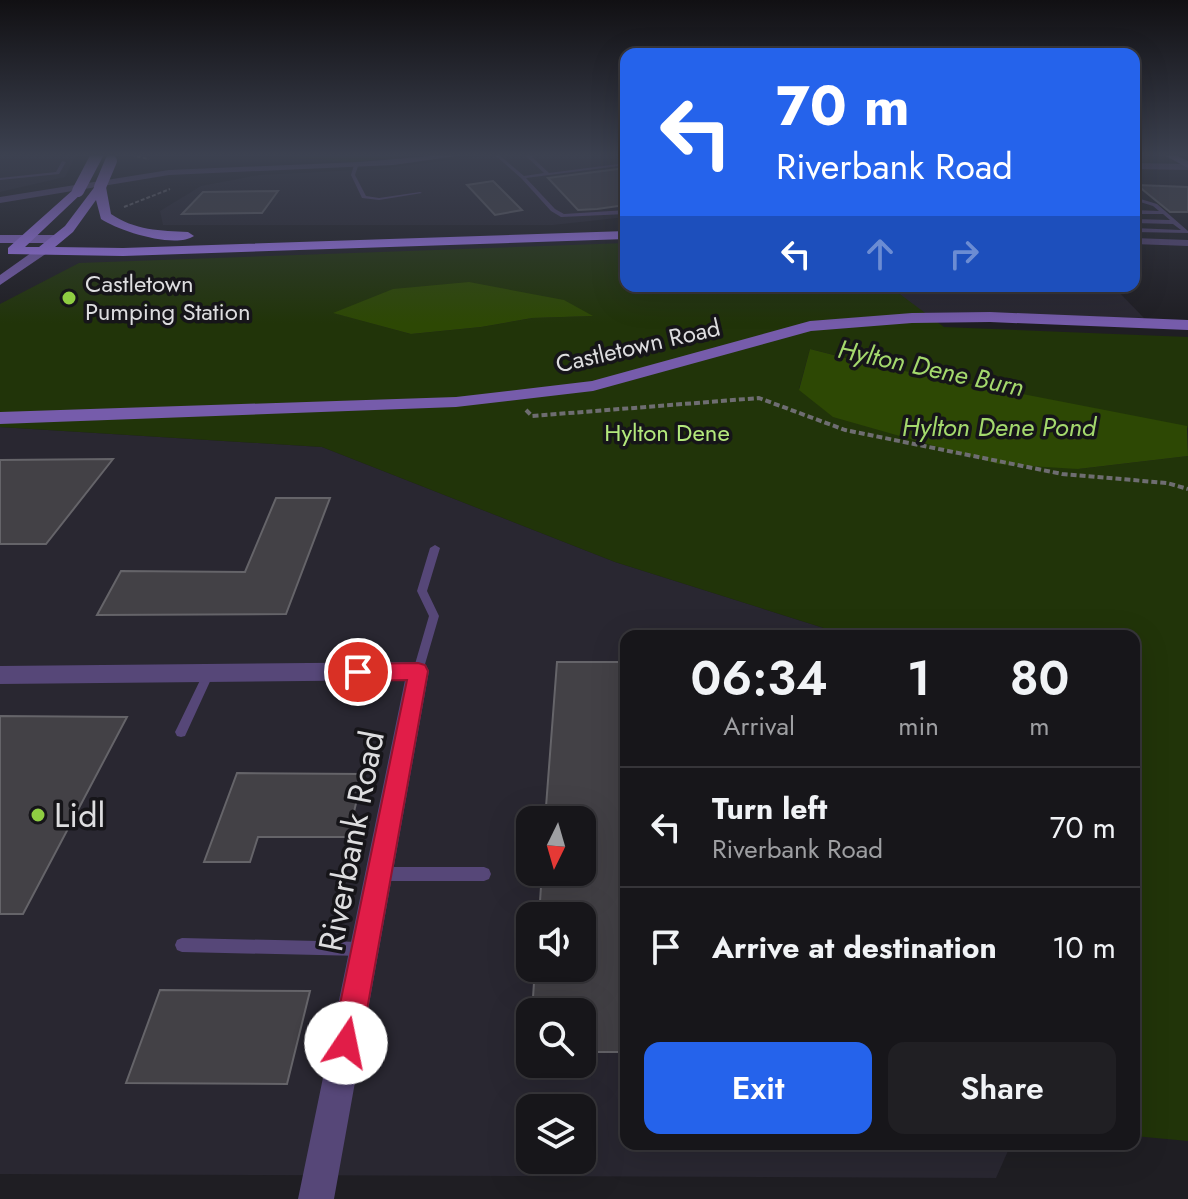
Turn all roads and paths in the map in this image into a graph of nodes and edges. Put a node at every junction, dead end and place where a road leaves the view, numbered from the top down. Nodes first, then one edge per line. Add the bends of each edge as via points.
1 (57, 211) edge
2 (83, 211) edge
3 (104, 211) edge
4 (555, 211) edge
5 (620, 212) edge
6 (1140, 212) edge
7 (1162, 213) joint
8 (1140, 221) edge
9 (1174, 222) junction
10 (620, 227) edge
11 (1140, 230) edge
12 (620, 235) edge
13 (214, 238) junction
14 (0, 239) edge
15 (28, 239) junction
16 (58, 239) junction
17 (1140, 241) edge
18 (1188, 243) edge
19 (43, 251) junction
20 (6, 252) edge
21 (0, 261) edge
22 (0, 281) edge
23 (1188, 325) edge
24 (511, 396) junction
25 (0, 418) edge
26 (1188, 489) edge
27 (435, 548) dead end
28 (418, 671) junction
29 (0, 675) edge
30 (208, 675) junction
31 (181, 732) dead end
32 (379, 874) junction
33 (484, 874) dead end
34 (182, 945) dead end
35 (364, 949) junction
36 (316, 1199) edge

1 - 15 highway, bridge
2 - 16 highway
3 - 13 highway via 114,224 144,232
4 - 5 lane via 563,216
6 - 7 lane
7 - 9 lane
8 - 9 lane
9 - 11 lane via 1186,232
10 - 13 highway
12 - 19 highway
13 - 16 highway
14 - 15 main road
15 - 16 main road
15 - 20 highway
16 - 19 highway
17 - 18 street
19 - 20 highway
19 - 22 street
20 - 21 street
23 - 24 street, Castletown Road via 990,317 810,326 593,386
24 - 25 street, Castletown Road via 292,410
24 - 26 path via 532,416 759,398 845,430 1062,474
27 - 28 lane via 422,591 434,616
28 - 30 street
28 - 32 street, Riverbank Road
29 - 30 street
30 - 31 lane
32 - 33 lane
32 - 35 street, Riverbank Road
34 - 35 lane
35 - 36 street, Riverbank Road

